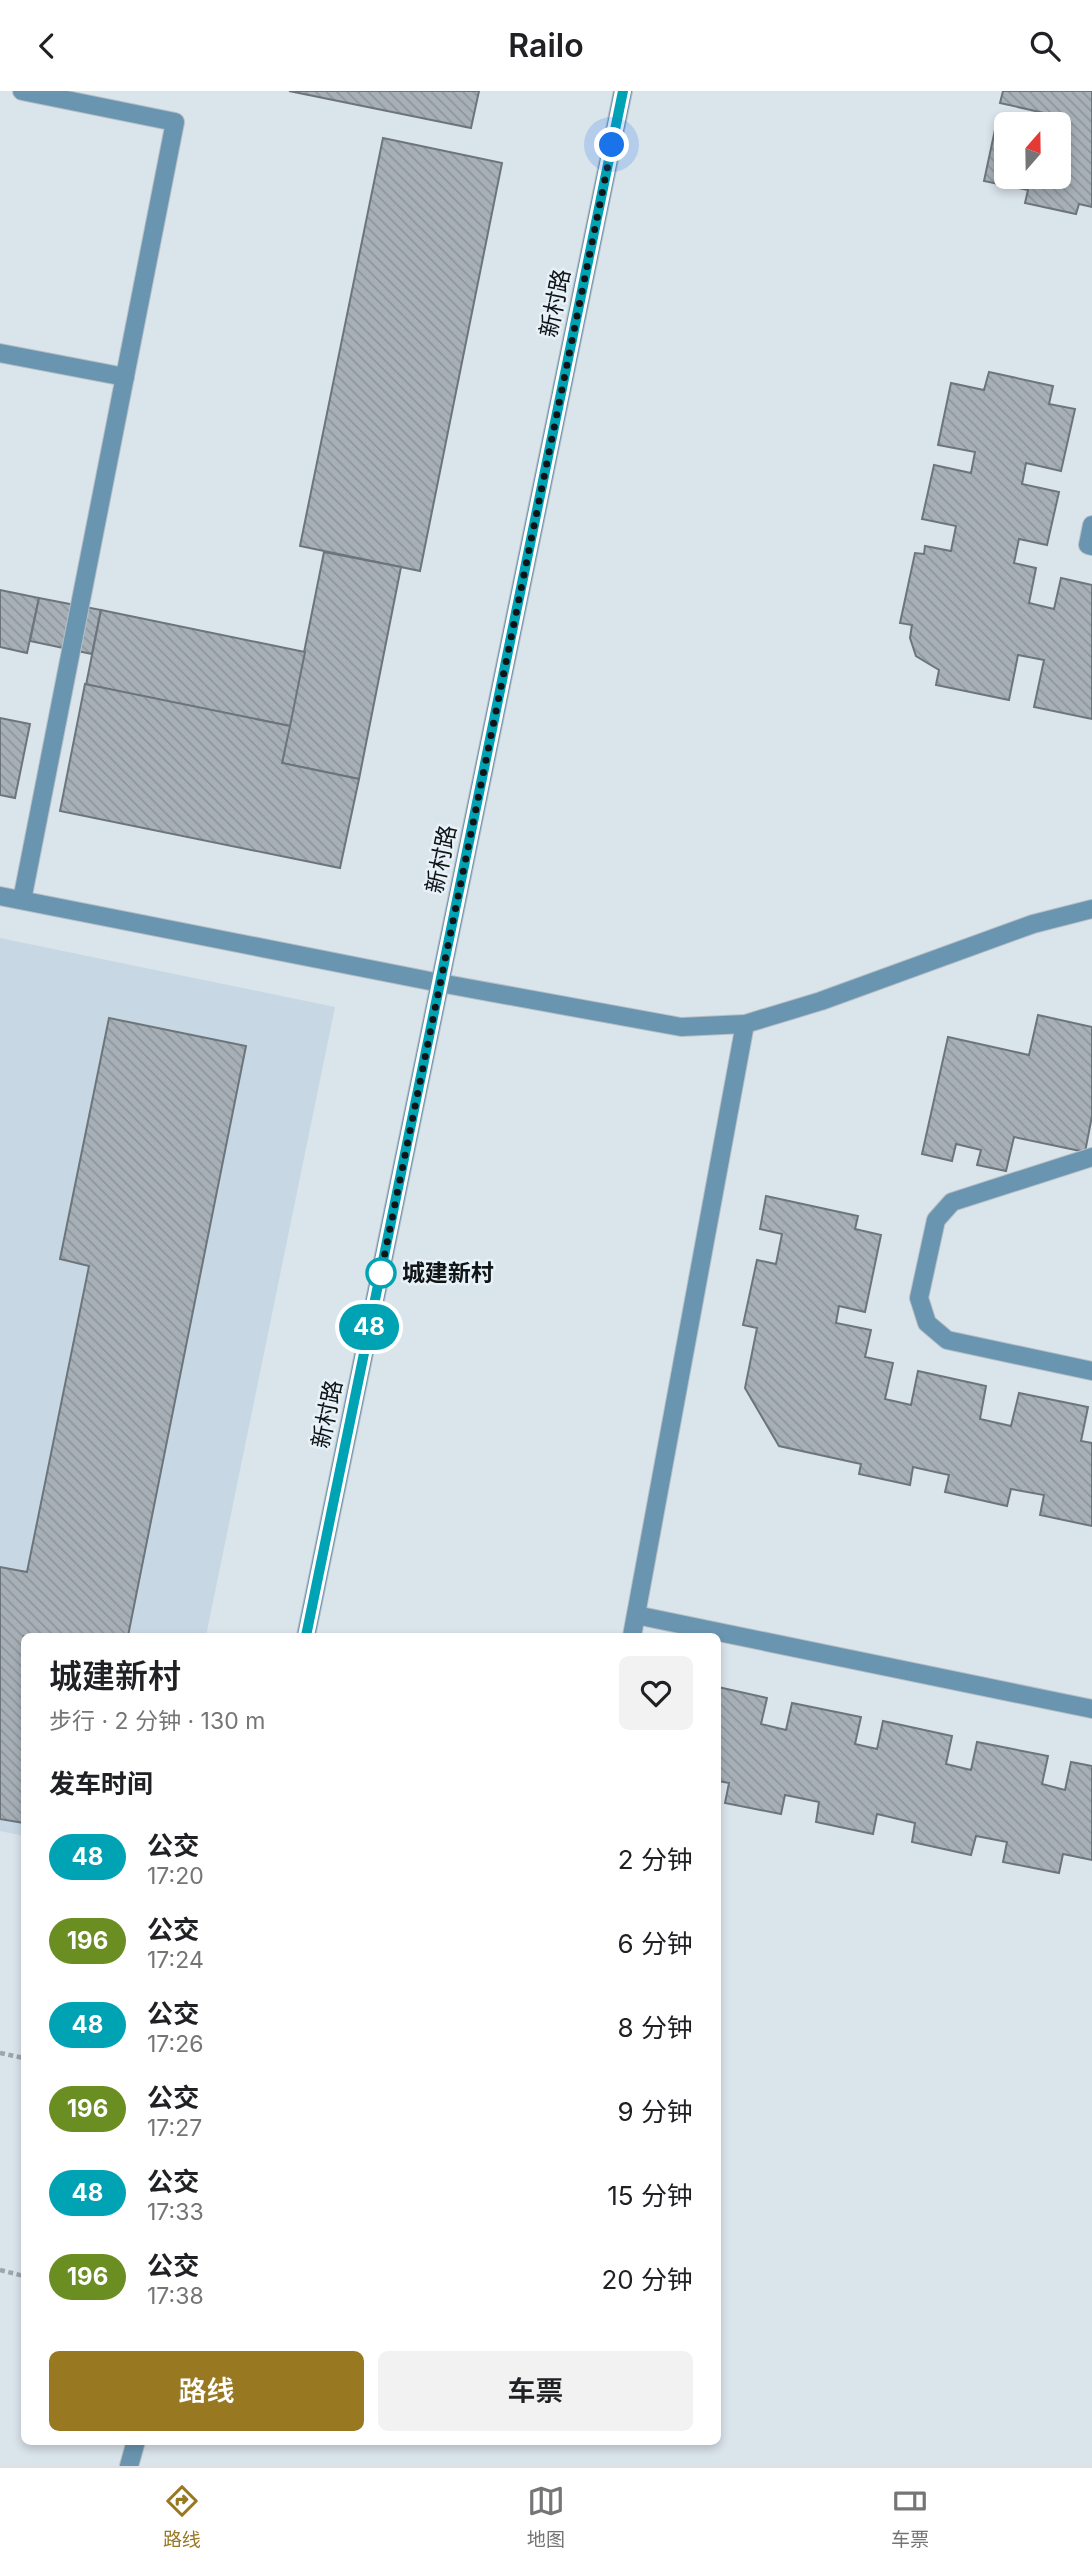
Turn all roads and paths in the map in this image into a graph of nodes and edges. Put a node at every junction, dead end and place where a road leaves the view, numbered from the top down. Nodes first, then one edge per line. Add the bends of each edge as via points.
1 (22, 91) edge
2 (623, 91) edge
3 (0, 353) edge
4 (125, 377) junction
5 (1092, 526) edge
6 (1092, 546) edge
7 (0, 896) edge
8 (22, 900) junction
9 (1092, 909) edge
10 (440, 983) junction
11 (745, 1024) junction
12 (1092, 1157) edge
13 (1092, 1371) edge
14 (636, 1615) junction
15 (307, 1633) edge
16 (633, 1633) edge
17 (1092, 1709) edge
18 (0, 2053) edge
19 (21, 2057) edge
20 (0, 2270) edge
21 (21, 2275) edge
22 (135, 2445) edge
23 (129, 2466) edge

1 - 4 street via 176,122
2 - 10 street, 新村路
3 - 4 street
4 - 8 street
5 - 6 street via 1088,545
7 - 8 street
8 - 10 street
9 - 11 street via 1033,924
10 - 11 street via 681,1027
10 - 15 street, 新村路
11 - 14 street
12 - 13 street via 952,1202 936,1220 919,1298 927,1323 947,1340
14 - 16 street
14 - 17 street
18 - 19 path
20 - 21 path
22 - 23 street

